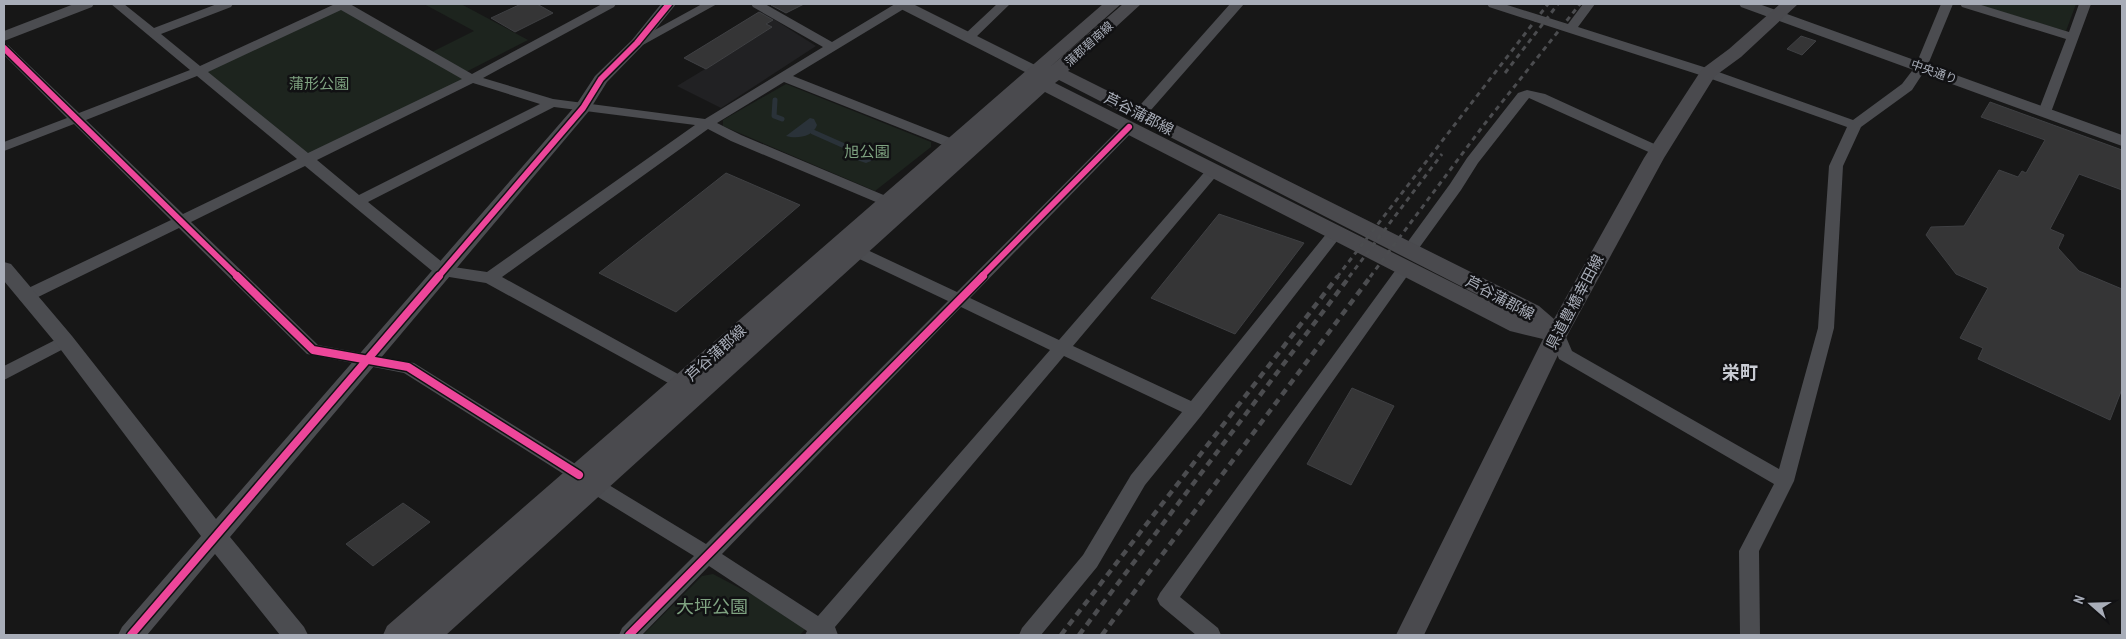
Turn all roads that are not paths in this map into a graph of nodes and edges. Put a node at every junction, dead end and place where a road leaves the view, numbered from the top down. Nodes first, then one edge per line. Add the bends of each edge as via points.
1 (87, 4) edge
2 (117, 4) edge
3 (227, 4) edge
4 (343, 4) edge
5 (610, 4) edge
6 (669, 4) edge
7 (711, 4) edge
8 (757, 4) edge
9 (903, 4) edge
10 (1004, 4) edge
11 (1113, 4) edge
12 (1133, 4) edge
13 (1219, 4) edge
14 (1493, 4) edge
15 (1536, 4) edge
16 (1589, 4) edge
17 (1746, 4) edge
18 (1947, 4) edge
19 (1966, 4) edge
20 (2085, 4) edge
21 (1235, 6) edge
22 (1783, 10) edge
23 (1528, 16) junction
24 (1570, 28) junction
25 (153, 33) junction
26 (4, 36) edge
27 (969, 37) junction
28 (2073, 37) junction
29 (637, 43) junction
30 (831, 47) junction
31 (4, 48) edge
32 (1921, 67) junction
33 (199, 71) junction
34 (1708, 73) junction
35 (1046, 76) junction
36 (784, 77) junction
37 (472, 79) junction
38 (552, 103) junction
39 (582, 108) junction
40 (2045, 112) junction
41 (77, 118) junction
42 (1134, 121) junction
43 (707, 123) junction
44 (1855, 125) junction
45 (2122, 141) edge
46 (953, 144) junction
47 (4, 147) edge
48 (1658, 151) junction
49 (306, 160) junction
50 (1213, 171) junction
51 (357, 202) junction
52 (888, 202) junction
53 (182, 222) junction
54 (1336, 232) junction
55 (856, 251) junction
56 (1407, 260) junction
57 (4, 269) edge
58 (443, 271) junction
59 (490, 278) junction
60 (26, 296) junction
61 (958, 299) junction
62 (1557, 334) junction
63 (65, 341) junction
64 (1062, 347) junction
65 (365, 360) junction
66 (4, 374) edge
67 (681, 384) junction
68 (1195, 411) junction
69 (586, 480) junction
70 (1786, 481) junction
71 (215, 536) junction
72 (708, 556) junction
73 (822, 633) edge
74 (131, 635) edge
75 (294, 635) edge
76 (397, 635) edge
77 (426, 635) edge
78 (629, 635) edge
79 (1029, 635) edge
80 (1211, 635) edge
81 (1410, 635) edge
82 (1750, 635) edge

1 - 26 street
2 - 25 street
3 - 25 street
4 - 33 street
4 - 37 street
5 - 37 street
6 - 29 street
7 - 29 street
8 - 30 street
9 - 27 street
9 - 30 street
10 - 27 street
11 - 35 main road, 蒲郡碧南線
12 - 35 main road, 蒲郡碧南線
13 - 21 street
14 - 23 street
15 - 23 street
16 - 24 street
17 - 22 street, 中央通り
18 - 32 street
19 - 28 street
20 - 28 street
21 - 42 street
22 - 32 street, 中央通り
22 - 34 main road, 県道豊橋幸田線
23 - 24 street
24 - 34 street
25 - 33 street
27 - 35 street
28 - 40 street
29 - 39 street via 601,79
30 - 36 street
31 - 41 street
32 - 40 street, 中央通り
32 - 44 street via 1907,87
33 - 41 street
33 - 49 street
34 - 44 street
34 - 48 main road, 県道豊橋幸田線
35 - 42 main road, 芦谷蒲郡線
35 - 46 main road, 芦谷蒲郡線
35 - 55 main road, 芦谷蒲郡線
36 - 43 street
36 - 46 street
37 - 38 street
37 - 49 street
38 - 39 street
38 - 51 street
39 - 43 street
39 - 58 street
40 - 45 street, 中央通り
41 - 47 street
41 - 53 street
42 - 50 main road, 芦谷蒲郡線
42 - 56 main road, 芦谷蒲郡線
42 - 61 street
43 - 52 street
43 - 59 street
44 - 70 street via 1836,166 1826,328
46 - 52 main road, 芦谷蒲郡線
48 - 56 street via 1527,94 1472,161
48 - 62 main road, 県道豊橋幸田線
49 - 51 street
49 - 53 street
50 - 54 main road, 芦谷蒲郡線
50 - 64 street
51 - 58 street
52 - 67 main road, 芦谷蒲郡線
53 - 60 street
53 - 65 street via 313,350
54 - 56 main road, 芦谷蒲郡線
54 - 68 street
55 - 61 street
55 - 69 main road, 芦谷蒲郡線
56 - 62 main road, 芦谷蒲郡線 via 1518,325
56 - 80 street via 1167,599
57 - 60 street
58 - 59 street
58 - 65 street
59 - 67 street
60 - 63 street
61 - 64 street
61 - 72 street
62 - 70 street via 1565,355
62 - 81 main road, 県道豊橋幸田線
63 - 66 street
63 - 71 street
64 - 68 street
64 - 73 street
65 - 69 street via 408,368
65 - 71 street
67 - 69 main road, 芦谷蒲郡線
68 - 79 street via 1138,480 1090,561
69 - 72 street
69 - 76 main road, 芦谷蒲郡線
69 - 77 main road, 芦谷蒲郡線
70 - 82 street via 1749,551
71 - 74 street
71 - 75 street
72 - 73 street
72 - 78 street

